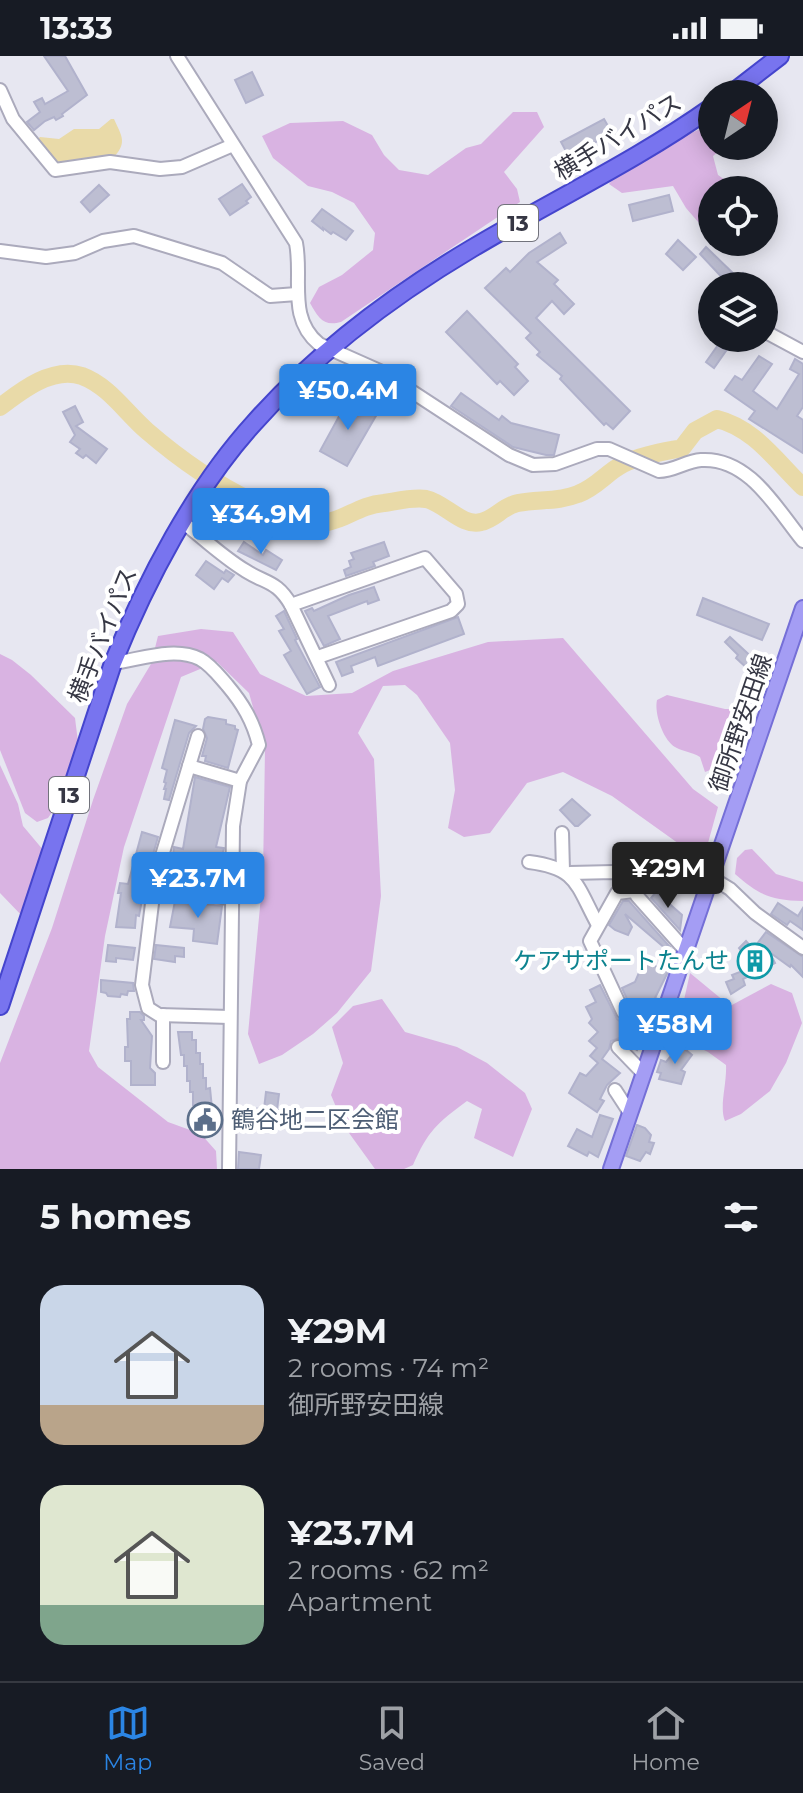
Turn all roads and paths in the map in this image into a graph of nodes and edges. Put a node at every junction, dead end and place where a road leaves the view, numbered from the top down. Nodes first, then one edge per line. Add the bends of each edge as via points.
1 (177, 56) edge
2 (780, 56) edge
3 (749, 80) edge
4 (0, 90) edge
5 (698, 116) edge
6 (233, 145) junction
7 (0, 251) edge
8 (297, 294) junction
9 (778, 339) edge
10 (330, 347) junction
11 (803, 352) edge
12 (184, 523) junction
13 (803, 541) edge
14 (291, 605) junction
15 (803, 608) edge
16 (318, 657) junction
17 (113, 663) junction
18 (329, 685) dead end
19 (198, 736) dead end
20 (189, 766) junction
21 (240, 781) junction
22 (562, 833) dead end
23 (529, 862) dead end
24 (566, 872) junction
25 (712, 878) junction
26 (155, 885) junction
27 (634, 891) junction
28 (232, 899) junction
29 (598, 925) junction
30 (803, 948) edge
31 (686, 951) junction
32 (0, 1006) edge
33 (163, 1015) junction
34 (230, 1017) junction
35 (657, 1037) junction
36 (618, 1047) dead end
37 (163, 1062) dead end
38 (644, 1074) junction
39 (615, 1090) dead end
40 (630, 1113) junction
41 (229, 1169) edge
42 (611, 1169) edge

1 - 6 street
2 - 3 highway
4 - 6 street via 13,119 55,170 110,162 182,167
5 - 10 highway, 横手バイパス / 13 via 471,248
6 - 8 street via 296,243
7 - 8 street via 46,257 134,236 222,263 270,296
8 - 10 street via 300,318 311,337
9 - 11 street
10 - 12 highway, 横手バイパス / 13 via 253,423
10 - 13 street via 403,384 509,455 533,465 555,464 597,449 609,449 659,471 696,460 729,463 743,470
12 - 14 street via 247,572 283,590
12 - 17 highway, 横手バイパス / 13 via 157,565
14 - 16 street
14 - 16 street via 425,558 456,594 458,604 451,611
15 - 25 main road, 御所野安田線
16 - 18 street
17 - 21 street via 184,655 214,670 241,701 259,745
17 - 32 highway, 横手バイパス / 13
19 - 20 street
20 - 21 street
20 - 26 street
21 - 28 street
22 - 24 street
23 - 24 street
24 - 27 street via 614,872
24 - 29 street
25 - 30 street
25 - 31 main road, 御所野安田線
26 - 28 street
26 - 33 street via 142,985 148,1008
27 - 29 street via 617,893
27 - 31 street
28 - 34 street
29 - 35 street via 590,941 623,1012
31 - 35 main road, 御所野安田線
33 - 34 street
33 - 37 street
34 - 41 street
35 - 38 main road, 御所野安田線
36 - 38 street
38 - 40 main road, 御所野安田線
39 - 40 street
40 - 42 main road, 御所野安田線

